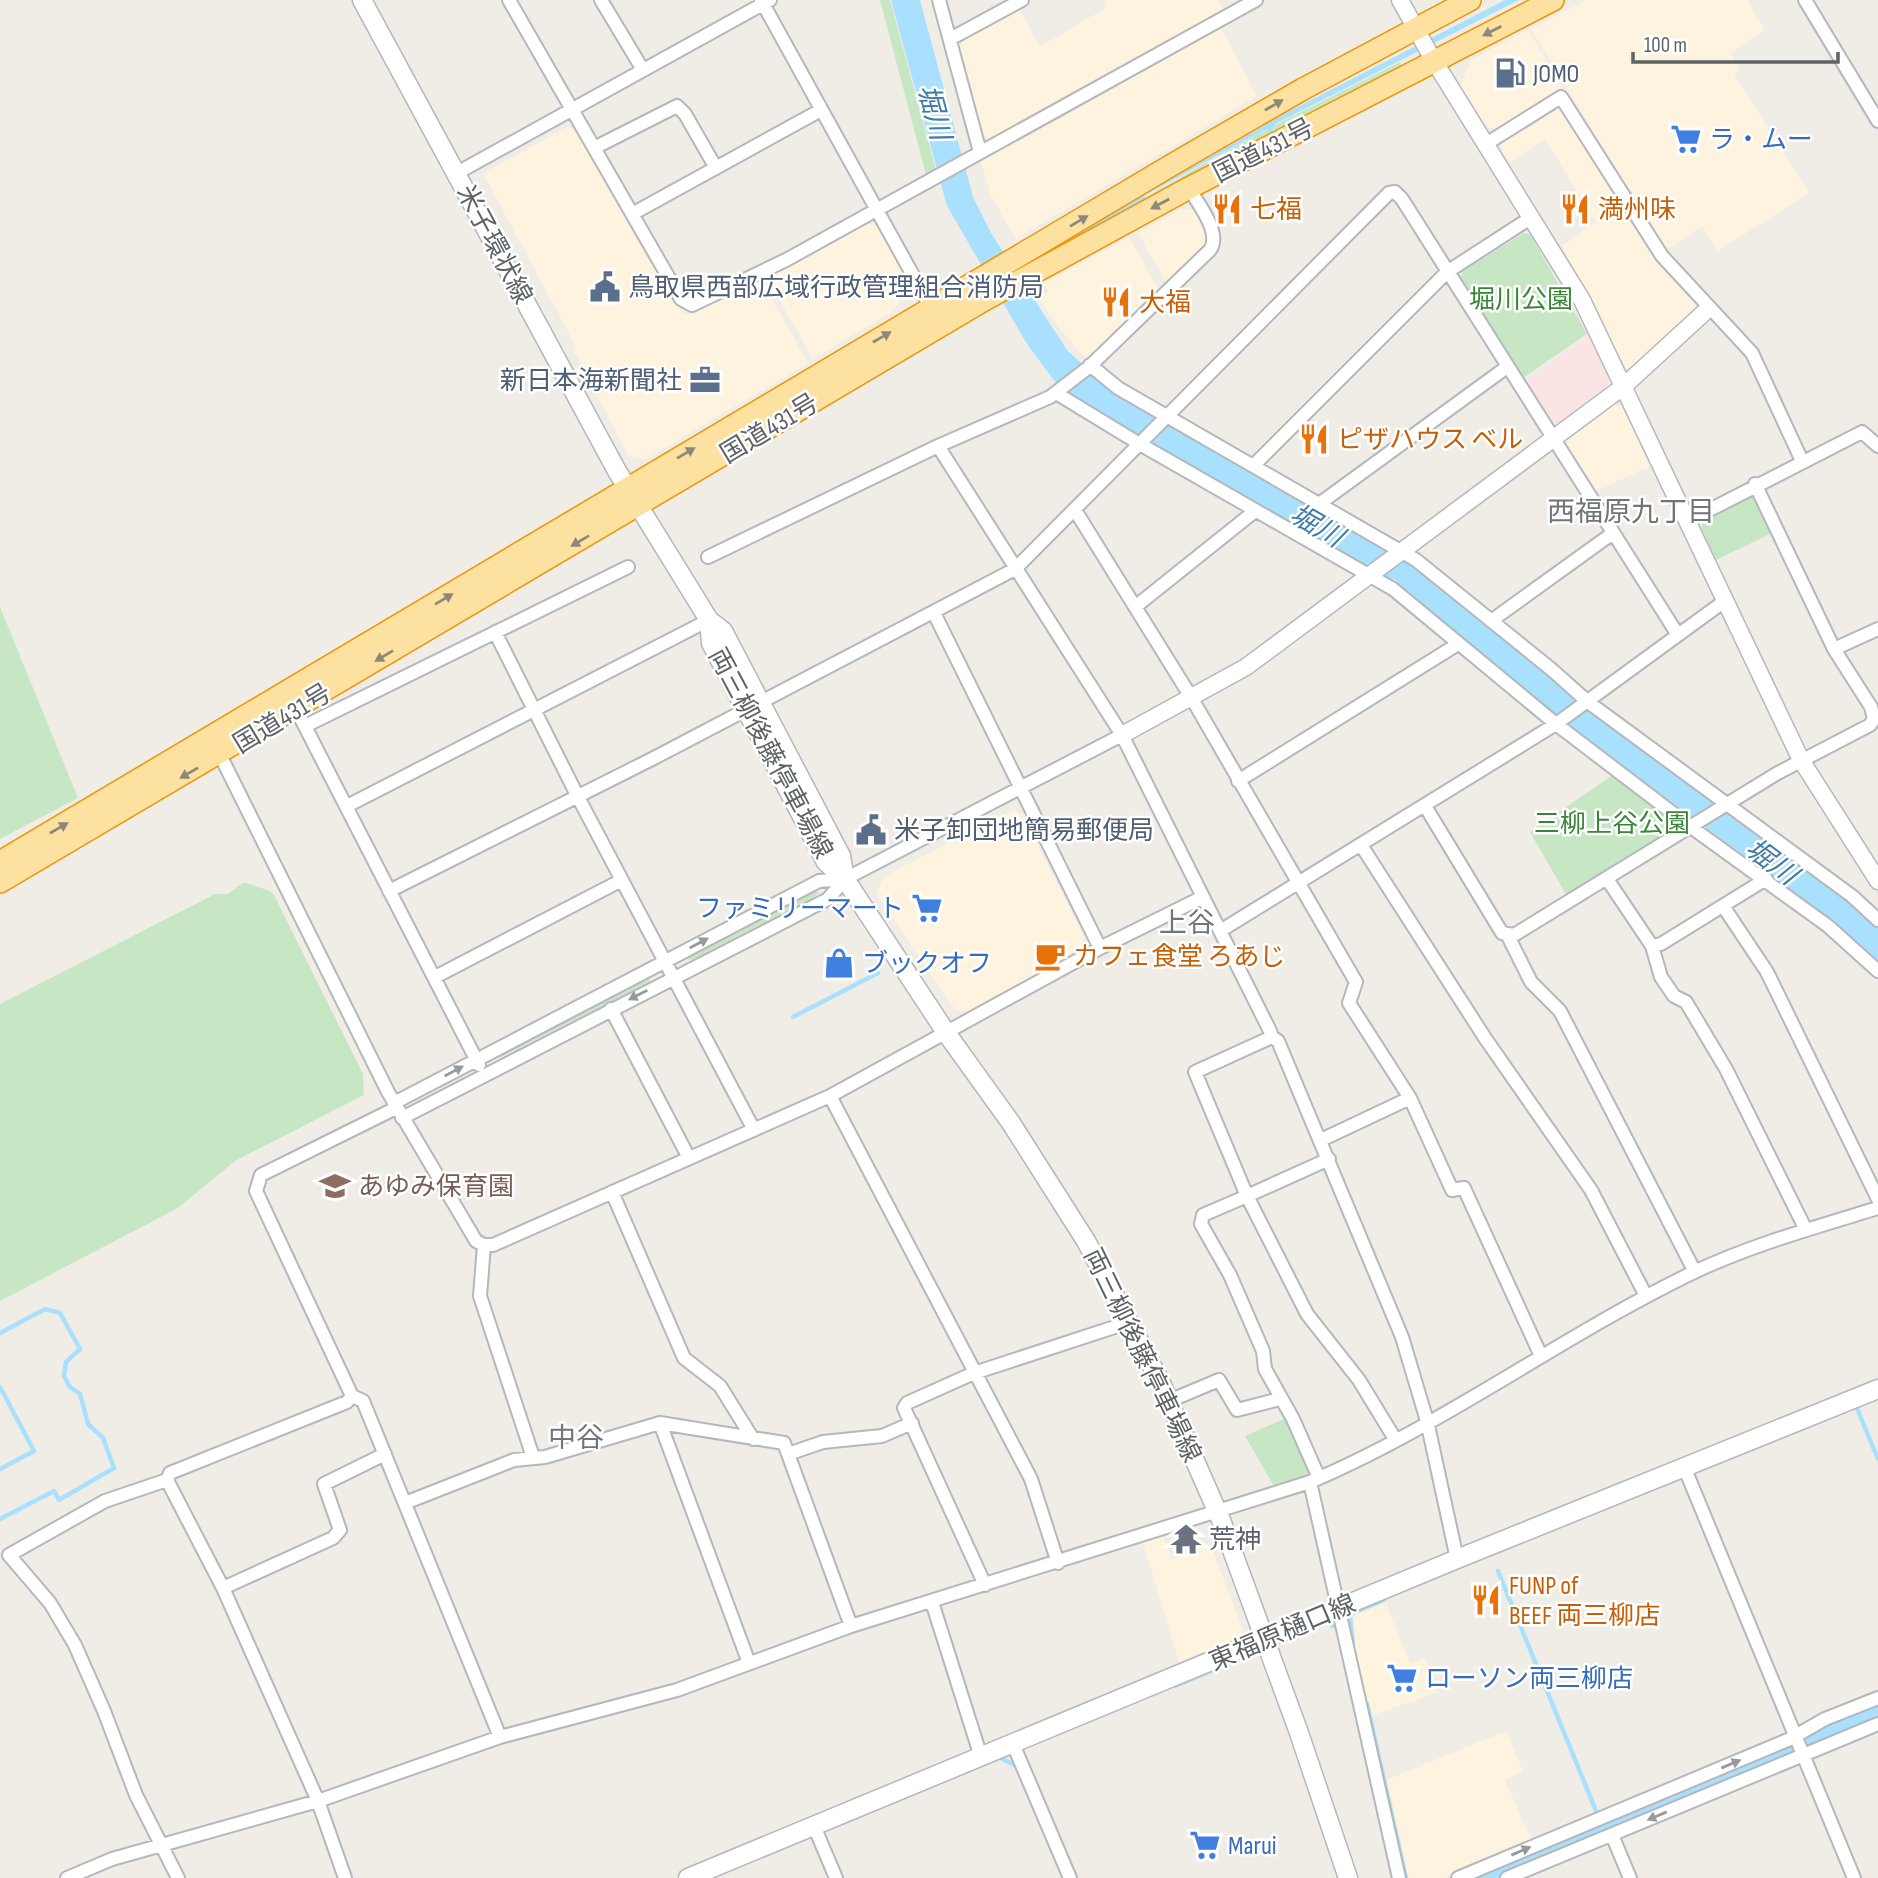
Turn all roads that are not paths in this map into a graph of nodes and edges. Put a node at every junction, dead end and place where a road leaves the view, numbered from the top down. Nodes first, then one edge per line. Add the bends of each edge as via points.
1 (362, 0) edge
2 (509, 0) edge
3 (601, 0) edge
4 (939, 0) edge
5 (1021, 0) edge
6 (1256, 0) edge
7 (1401, 0) edge
8 (1469, 0) edge
9 (1553, 0) edge
10 (1805, 0) edge
11 (765, 1) edge
12 (1417, 31) junction
13 (950, 39) junction
14 (1432, 59) junction
15 (643, 70) junction
16 (573, 110) junction
17 (821, 110) junction
18 (1878, 121) edge
19 (1486, 144) junction
20 (594, 148) junction
21 (975, 156) junction
22 (716, 168) junction
23 (457, 173) junction
24 (1189, 188) junction
25 (876, 211) junction
26 (632, 214) junction
27 (1532, 217) junction
28 (1025, 265) junction
29 (1447, 272) junction
30 (981, 290) junction
31 (931, 308) junction
32 (1708, 309) junction
33 (1089, 366) junction
34 (1507, 367) junction
35 (1623, 386) junction
36 (1058, 391) junction
37 (1165, 415) junction
38 (1553, 438) junction
39 (1138, 443) junction
40 (938, 446) junction
41 (1878, 446) edge
42 (1802, 461) junction
43 (1253, 466) junction
44 (1755, 484) junction
45 (633, 497) junction
46 (1319, 504) junction
47 (1075, 510) junction
48 (1255, 511) junction
49 (1688, 521) junction
50 (1613, 533) junction
51 (1403, 552) junction
52 (708, 557) dead end
53 (628, 567) dead end
54 (1015, 569) junction
55 (1368, 576) junction
56 (1726, 600) junction
57 (1135, 607) junction
58 (934, 614) junction
59 (709, 620) junction
60 (1491, 621) junction
61 (1878, 629) edge
62 (495, 632) junction
63 (1678, 635) junction
64 (1458, 644) junction
65 (1834, 649) junction
66 (1191, 697) junction
67 (762, 702) junction
68 (1588, 702) junction
69 (745, 710) junction
70 (535, 712) junction
71 (1876, 713) edge
72 (301, 717) junction
73 (1556, 724) junction
74 (1122, 735) junction
75 (220, 755) junction
76 (1801, 760) junction
77 (1238, 781) junction
78 (1020, 788) junction
79 (578, 797) junction
80 (347, 806) junction
81 (1425, 806) junction
82 (1722, 808) junction
83 (1693, 826) junction
84 (1361, 845) junction
85 (0, 862) edge
86 (1607, 878) junction
87 (845, 879) junction
88 (1766, 879) junction
89 (622, 880) junction
90 (1878, 881) edge
91 (0, 882) edge
92 (1298, 884) junction
93 (389, 891) junction
94 (1203, 897) junction
95 (1723, 906) junction
96 (1878, 920) edge
97 (1220, 931) junction
98 (1508, 936) junction
99 (1652, 946) junction
100 (1100, 948) junction
101 (665, 961) junction
102 (1878, 971) edge
103 (435, 977) junction
104 (674, 977) junction
105 (611, 1009) junction
106 (947, 1034) junction
107 (1272, 1037) junction
108 (476, 1059) junction
109 (485, 1074) junction
110 (830, 1096) junction
111 (1410, 1098) junction
112 (397, 1110) junction
113 (754, 1130) junction
114 (1321, 1140) junction
115 (689, 1158) junction
116 (1329, 1159) junction
117 (612, 1192) junction
118 (1247, 1196) junction
119 (1878, 1199) edge
120 (1878, 1208) edge
121 (1806, 1230) junction
122 (484, 1245) junction
123 (1695, 1272) junction
124 (1646, 1296) junction
125 (1130, 1322) junction
126 (1541, 1356) junction
127 (974, 1373) junction
128 (1878, 1389) edge
129 (352, 1396) junction
130 (1280, 1399) junction
131 (1169, 1401) junction
132 (1427, 1421) junction
133 (660, 1423) junction
134 (912, 1423) junction
135 (753, 1439) junction
136 (1395, 1439) junction
137 (385, 1454) junction
138 (788, 1454) junction
139 (533, 1457) junction
140 (1685, 1469) junction
141 (167, 1480) junction
142 (1314, 1480) junction
143 (405, 1503) junction
144 (1217, 1511) junction
145 (5, 1558) edge
146 (1457, 1559) junction
147 (1058, 1563) junction
148 (985, 1585) junction
149 (223, 1588) junction
150 (932, 1602) junction
151 (1338, 1609) junction
152 (851, 1626) junction
153 (1265, 1639) junction
154 (749, 1663) junction
155 (1878, 1698) edge
156 (1878, 1724) edge
157 (500, 1737) junction
158 (1796, 1738) junction
159 (1013, 1744) junction
160 (1803, 1754) junction
161 (981, 1757) junction
162 (318, 1801) junction
163 (814, 1826) junction
164 (1612, 1835) junction
165 (162, 1845) junction
166 (66, 1878) edge
167 (178, 1878) edge
168 (345, 1878) edge
169 (688, 1878) edge
170 (835, 1878) edge
171 (1070, 1878) edge
172 (1348, 1878) edge
173 (1399, 1878) edge
174 (1458, 1878) edge
175 (1507, 1878) edge
176 (1630, 1878) edge
177 (1854, 1878) edge

1 - 23 main road, 米子環状線
2 - 16 street
3 - 15 street
4 - 13 street
5 - 13 street
6 - 21 street
7 - 12 street
8 - 12 highway, 国道431号
9 -> 14 highway, 国道431号
10 - 18 street
11 - 15 street
11 - 17 street
12 - 14 street
28 -> 12 highway, 国道431号 via 1303,89
13 - 21 street
14 - 19 street
14 - 24 highway, 国道431号
15 - 16 street
16 - 20 street
16 - 23 street
17 - 22 street
17 - 25 street
19 - 27 street
19 - 32 street via 1561,97 1662,257
20 - 22 street via 677,106
20 - 26 street
21 - 25 street
22 - 26 street
23 - 45 main road, 米子環状線
24 -> 28 highway, 国道431号
24 - 33 street via 1213,233 1213,246
25 - 26 street via 692,305 681,299
25 - 31 street
27 - 29 street
27 - 35 street via 1582,300
28 - 30 highway, 国道431号
29 - 34 street
29 - 37 street via 1398,194 1389,193
29 - 43 street
30 - 31 highway, 国道431号
30 - 45 highway, 国道431号
45 -> 31 highway, 国道431号
32 - 35 street
32 - 42 street via 1752,353
33 - 36 street
33 - 37 street
34 - 38 street
34 - 46 street
35 - 38 street
35 - 49 street
36 - 39 street
36 - 40 street
37 - 39 street
37 - 43 street
38 - 50 street
38 - 51 street
39 - 47 street
39 - 48 street
40 - 52 street
40 - 54 street
41 - 42 street via 1862,432
42 - 44 street
43 - 46 street
44 - 49 street
44 - 65 street
45 - 59 main road, 両三柳後藤停車場線
45 -> 72 highway, 国道431号
85 -> 45 highway, 国道431号
46 - 51 street
47 - 54 street
47 - 57 street
48 - 55 street
48 - 57 street
49 - 56 street
50 - 60 street
50 - 63 street
51 - 55 street
51 - 60 street
53 - 62 street
54 - 58 street
54 - 74 street
55 - 64 street via 1393,589
55 - 66 street via 1245,667
56 - 63 street
56 - 76 street
57 - 66 street
58 - 67 street
58 - 78 street
59 - 67 main road, 両三柳後藤停車場線 via 723,631
59 - 69 main road, 両三柳後藤停車場線 via 711,643
59 - 70 street
60 - 68 street
61 - 65 street
62 - 70 street
62 - 72 street
63 - 68 street
64 - 73 street
64 - 77 street
65 - 71 street
66 - 74 street
66 - 77 street
67 - 69 street
67 - 87 main road, 両三柳後藤停車場線 via 841,856
68 - 73 street
68 - 82 street
69 - 79 street
69 - 87 main road, 両三柳後藤停車場線 via 827,862
70 - 79 street
70 - 80 street
71 - 76 street via 1870,724
72 - 75 highway, 国道431号
72 - 80 street
73 - 81 street
73 - 83 street
74 - 78 street
74 - 94 street
75 -> 91 highway, 国道431号
75 - 112 street
76 - 82 street
76 - 90 street
77 - 92 street
78 - 87 street
78 - 100 street
79 - 89 street
79 - 93 street
80 - 93 street
81 - 84 street
81 - 98 street
82 - 83 street
82 - 96 street via 1852,896
83 - 86 street
83 - 88 street
84 - 92 street
84 - 124 street via 1485,1038 1591,1190
86 - 98 street
86 - 99 street
101 -> 87 street via 818,881
87 - 104 street via 828,899
87 - 106 main road, 両三柳後藤停車場線
88 - 95 street
88 - 102 street
89 - 101 street
89 - 103 street
92 - 97 street
92 - 111 street via 1356,982 1349,1003
93 - 103 street
94 - 97 street
94 - 100 street
95 - 99 street
95 - 119 street via 1767,972
97 - 107 street
98 - 123 street via 1531,982 1560,1011
99 - 121 street via 1661,977 1674,996 1686,1002 1726,1069
100 - 106 street
101 - 104 street
101 - 108 street
103 - 108 street
104 -> 105 street
104 - 113 street
105 - 109 street
105 - 115 street
106 - 110 street
106 - 125 main road, 両三柳後藤停車場線 via 1011,1123 1086,1241
107 - 114 street via 1278,1041
107 - 118 street via 1195,1072
108 - 109 street
112 -> 108 street
109 - 112 street
110 - 113 street
110 - 127 street
111 - 114 street
111 - 126 street via 1452,1189 1464,1188
112 - 122 street via 476,1241
112 - 129 street via 261,1175 256,1191
113 - 115 street
114 - 116 street
115 - 117 street
116 - 118 street
116 - 132 street via 1402,1337
117 - 122 street
117 - 135 street via 684,1358 720,1385
118 - 130 street via 1203,1214 1200,1224 1235,1288
118 - 136 street via 1307,1314 1359,1380
120 - 121 street
121 - 123 street
122 - 139 street via 480,1296
123 - 124 street
124 - 126 street
125 - 127 street
125 - 131 main road, 両三柳後藤停車場線
126 - 132 street
127 - 134 street via 907,1403 904,1408
127 - 147 street via 1031,1479
128 - 140 main road, 東福原樋口線
129 - 137 street via 363,1401
129 - 141 street via 348,1402 170,1473
130 - 131 street via 1237,1410 1219,1380
130 - 142 street via 1293,1419
131 - 144 main road, 両三柳後藤停車場線
132 - 136 street
132 - 146 street
133 - 135 street
133 - 139 street
133 - 154 street
134 - 138 street via 881,1436 823,1442
134 - 148 street
135 - 138 street via 784,1443
136 - 142 street
137 - 143 street
137 - 149 street via 324,1484 340,1530 333,1538
138 - 152 street
139 - 143 street via 513,1460
140 - 146 main road, 東福原樋口線
140 - 158 street
141 - 145 street via 106,1501
141 - 149 street
142 - 144 street
142 - 151 street
143 - 157 street
144 - 147 street
144 - 153 main road, 両三柳後藤停車場線
145 - 165 street via 50,1603 75,1645 136,1795
146 - 151 main road, 東福原樋口線
147 - 148 street
148 - 150 street
149 - 162 street
150 - 152 street
150 - 161 street
151 - 153 main road, 東福原樋口線
151 - 173 street
152 - 154 street
153 - 159 main road, 東福原樋口線
153 - 172 main road, 両三柳後藤停車場線
154 - 157 street via 677,1690
155 - 158 street
156 - 160 street
157 - 162 street
158 - 160 street
174 -> 158 street
159 - 161 main road, 東福原樋口線
159 - 171 street
160 -> 164 street
160 - 177 street
161 - 163 main road, 東福原樋口線
162 - 165 street
162 - 168 street
163 - 169 main road, 東福原樋口線
163 - 170 street
164 - 175 street
164 - 176 street
165 - 166 street
165 - 167 street

